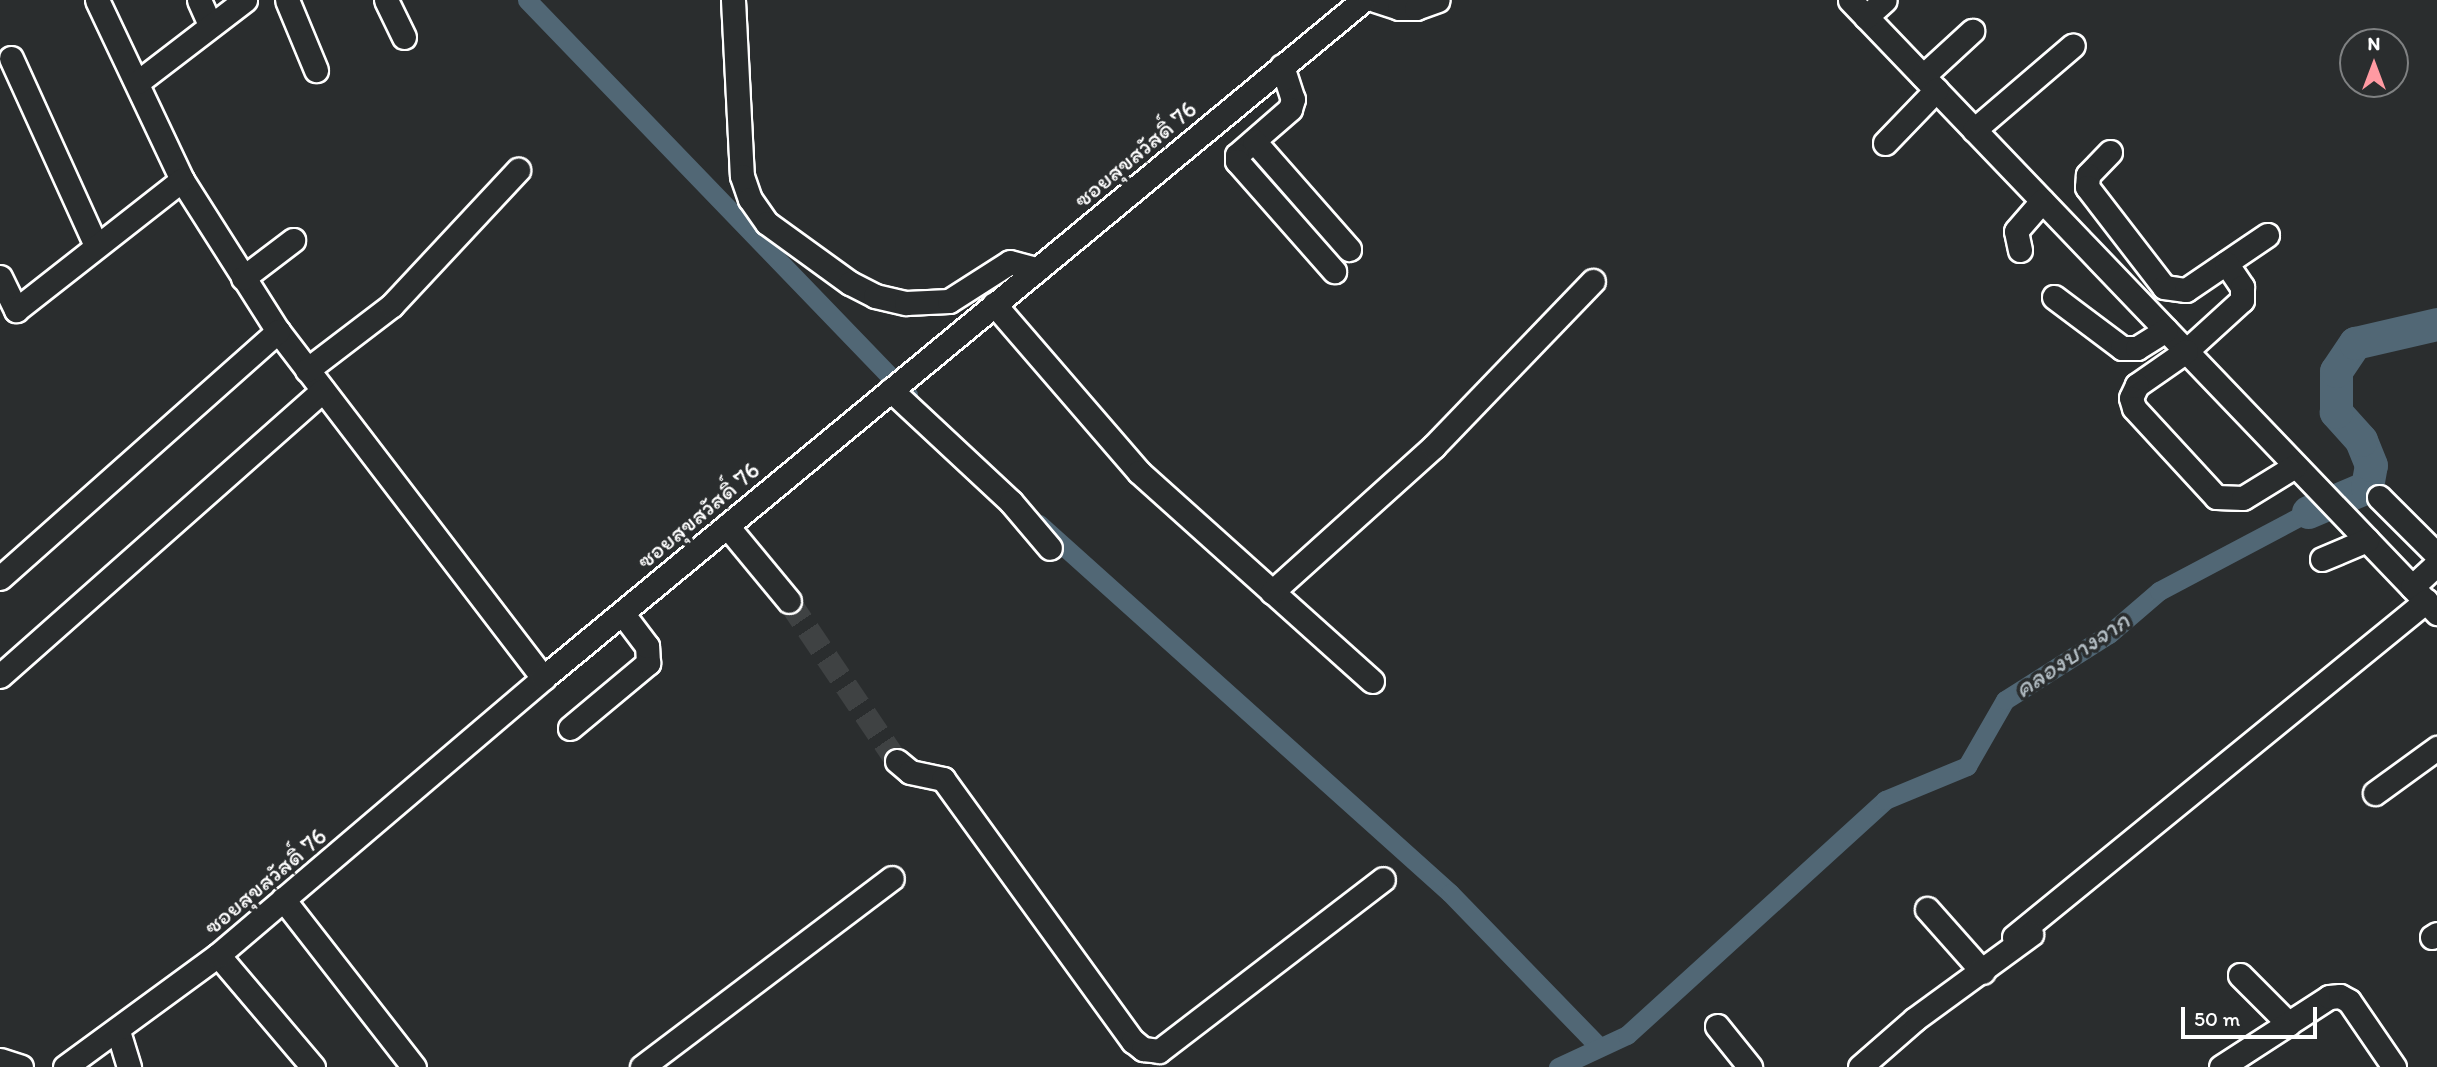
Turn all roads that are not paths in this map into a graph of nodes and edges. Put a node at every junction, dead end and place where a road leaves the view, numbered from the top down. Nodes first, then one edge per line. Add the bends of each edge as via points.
1 (97, 0) edge
2 (199, 0) edge
3 (245, 0) edge
4 (287, 0) edge
5 (386, 0) edge
6 (733, 0) edge
7 (1363, 0) edge
8 (1375, 0) edge
9 (1438, 0) edge
10 (1850, 0) edge
11 (1885, 0) edge
12 (1866, 17) junction
13 (209, 25) junction
14 (1972, 31) dead end
15 (404, 37) dead end
16 (2073, 44) dead end
17 (11, 58) dead end
18 (1282, 66) junction
19 (316, 70) dead end
20 (138, 82) junction
21 (1929, 83) junction
22 (1974, 130) junction
23 (1254, 141) junction
24 (1885, 143) dead end
25 (2110, 152) dead end
26 (518, 170) dead end
27 (182, 180) junction
28 (2042, 201) junction
29 (2267, 235) dead end
30 (293, 240) dead end
31 (96, 245) junction
32 (1349, 249) dead end
33 (2020, 250) dead end
34 (2227, 263) junction
35 (1037, 269) junction
36 (1334, 271) dead end
37 (0, 277) edge
38 (243, 278) junction
39 (1593, 281) dead end
40 (2054, 297) dead end
41 (994, 304) junction
42 (8, 316) edge
43 (2166, 330) junction
44 (278, 331) junction
45 (2186, 351) junction
46 (307, 370) junction
47 (893, 388) junction
48 (323, 390) junction
49 (2303, 473) junction
50 (2379, 497) dead end
51 (727, 526) junction
52 (2367, 540) junction
53 (1050, 548) dead end
54 (2437, 555) edge
55 (2322, 559) dead end
56 (2437, 564) edge
57 (0, 578) edge
58 (1272, 592) junction
59 (2425, 600) edge
60 (789, 601) tunnel mouth
61 (622, 613) junction
62 (0, 676) edge
63 (543, 678) junction
64 (1372, 681) dead end
65 (570, 728) dead end
66 (2437, 748) edge
67 (897, 761) tunnel mouth
68 (2375, 793) dead end
69 (892, 878) dead end
70 (1383, 879) dead end
71 (2099, 879) dead end
72 (283, 899) junction
73 (1927, 909) dead end
74 (2014, 937) dead end
75 (218, 954) junction
76 (1983, 972) junction
77 (2240, 975) dead end
78 (2289, 1024) junction
79 (1717, 1026) dead end
80 (118, 1031) junction
81 (1165, 1059) edge
82 (0, 1060) edge
83 (21, 1067) edge
84 (65, 1067) edge
85 (129, 1067) edge
86 (313, 1067) edge
87 (414, 1067) edge
88 (642, 1067) edge
89 (1750, 1067) edge
90 (1860, 1067) edge
91 (2221, 1067) edge
92 (2394, 1067) edge

1 - 20 street
2 - 13 street
3 - 13 street
4 - 19 street
5 - 15 street
6 - 35 street via 742,176 750,199 767,223 850,283 875,296 906,303 949,301 1010,262
7 - 18 street, ซอยสุขสวัสดิ์ 76
8 - 9 street via 1416,8
10 - 12 street
11 - 12 street
12 - 21 street
13 - 20 street
14 - 21 street
16 - 22 street
17 - 31 street
18 - 23 street via 1293,99 1290,109
18 - 35 street, ซอยสุขสวัสดิ์ 76
20 - 27 street
21 - 22 street
21 - 24 street
22 - 28 street
23 - 32 street
23 - 36 street via 1237,155 1240,169
25 - 34 street via 2088,176 2087,187 2164,287 2186,290
26 - 46 street via 392,305
27 - 31 street
27 - 38 street
28 - 33 street via 2016,231
28 - 43 street
29 - 34 street
30 - 38 street
31 - 42 street
34 - 45 street via 2242,287 2242,300
35 - 41 street, ซอยสุขสวัสดิ์ 76
37 - 42 street
38 - 44 street
39 - 58 street via 1434,446
40 - 43 street via 2122,348 2137,348
41 - 47 street, ซอยสุขสวัสดิ์ 76
41 - 58 street via 1139,472
43 - 45 street
44 - 46 street
44 - 57 street
45 - 49 street
45 - 49 street via 2137,385 2131,398 2134,408 2216,497 2243,498
46 - 48 street
47 - 51 street, ซอยสุขสวัสดิ์ 76
47 - 53 street via 1011,502
48 - 62 street
48 - 63 street
49 - 52 street
50 - 54 street
51 - 60 street
51 - 61 street, ซอยสุขสวัสดิ์ 76
52 - 55 street
52 - 59 street
56 - 59 street
58 - 64 street
59 - 74 street
61 - 63 street, ซอยสุขสวัสดิ์ 76
61 - 65 street via 647,646 648,663
63 - 72 street, ซอยสุขสวัสดิ์ 76
66 - 68 street
67 - 81 street via 909,772 943,779 1133,1041
69 - 88 street
70 - 81 street
71 - 76 street
72 - 75 street, ซอยสุขสวัสดิ์ 76
72 - 87 street
73 - 76 street
75 - 80 street, ซอยสุขสวัสดิ์ 76
75 - 86 street
76 - 90 street via 1915,1019
77 - 78 street
78 - 91 street
78 - 92 street via 2329,997 2340,996 2349,1001
79 - 89 street
80 - 84 street, ซอยสุขสวัสดิ์ 76
80 - 85 street
82 - 83 street

